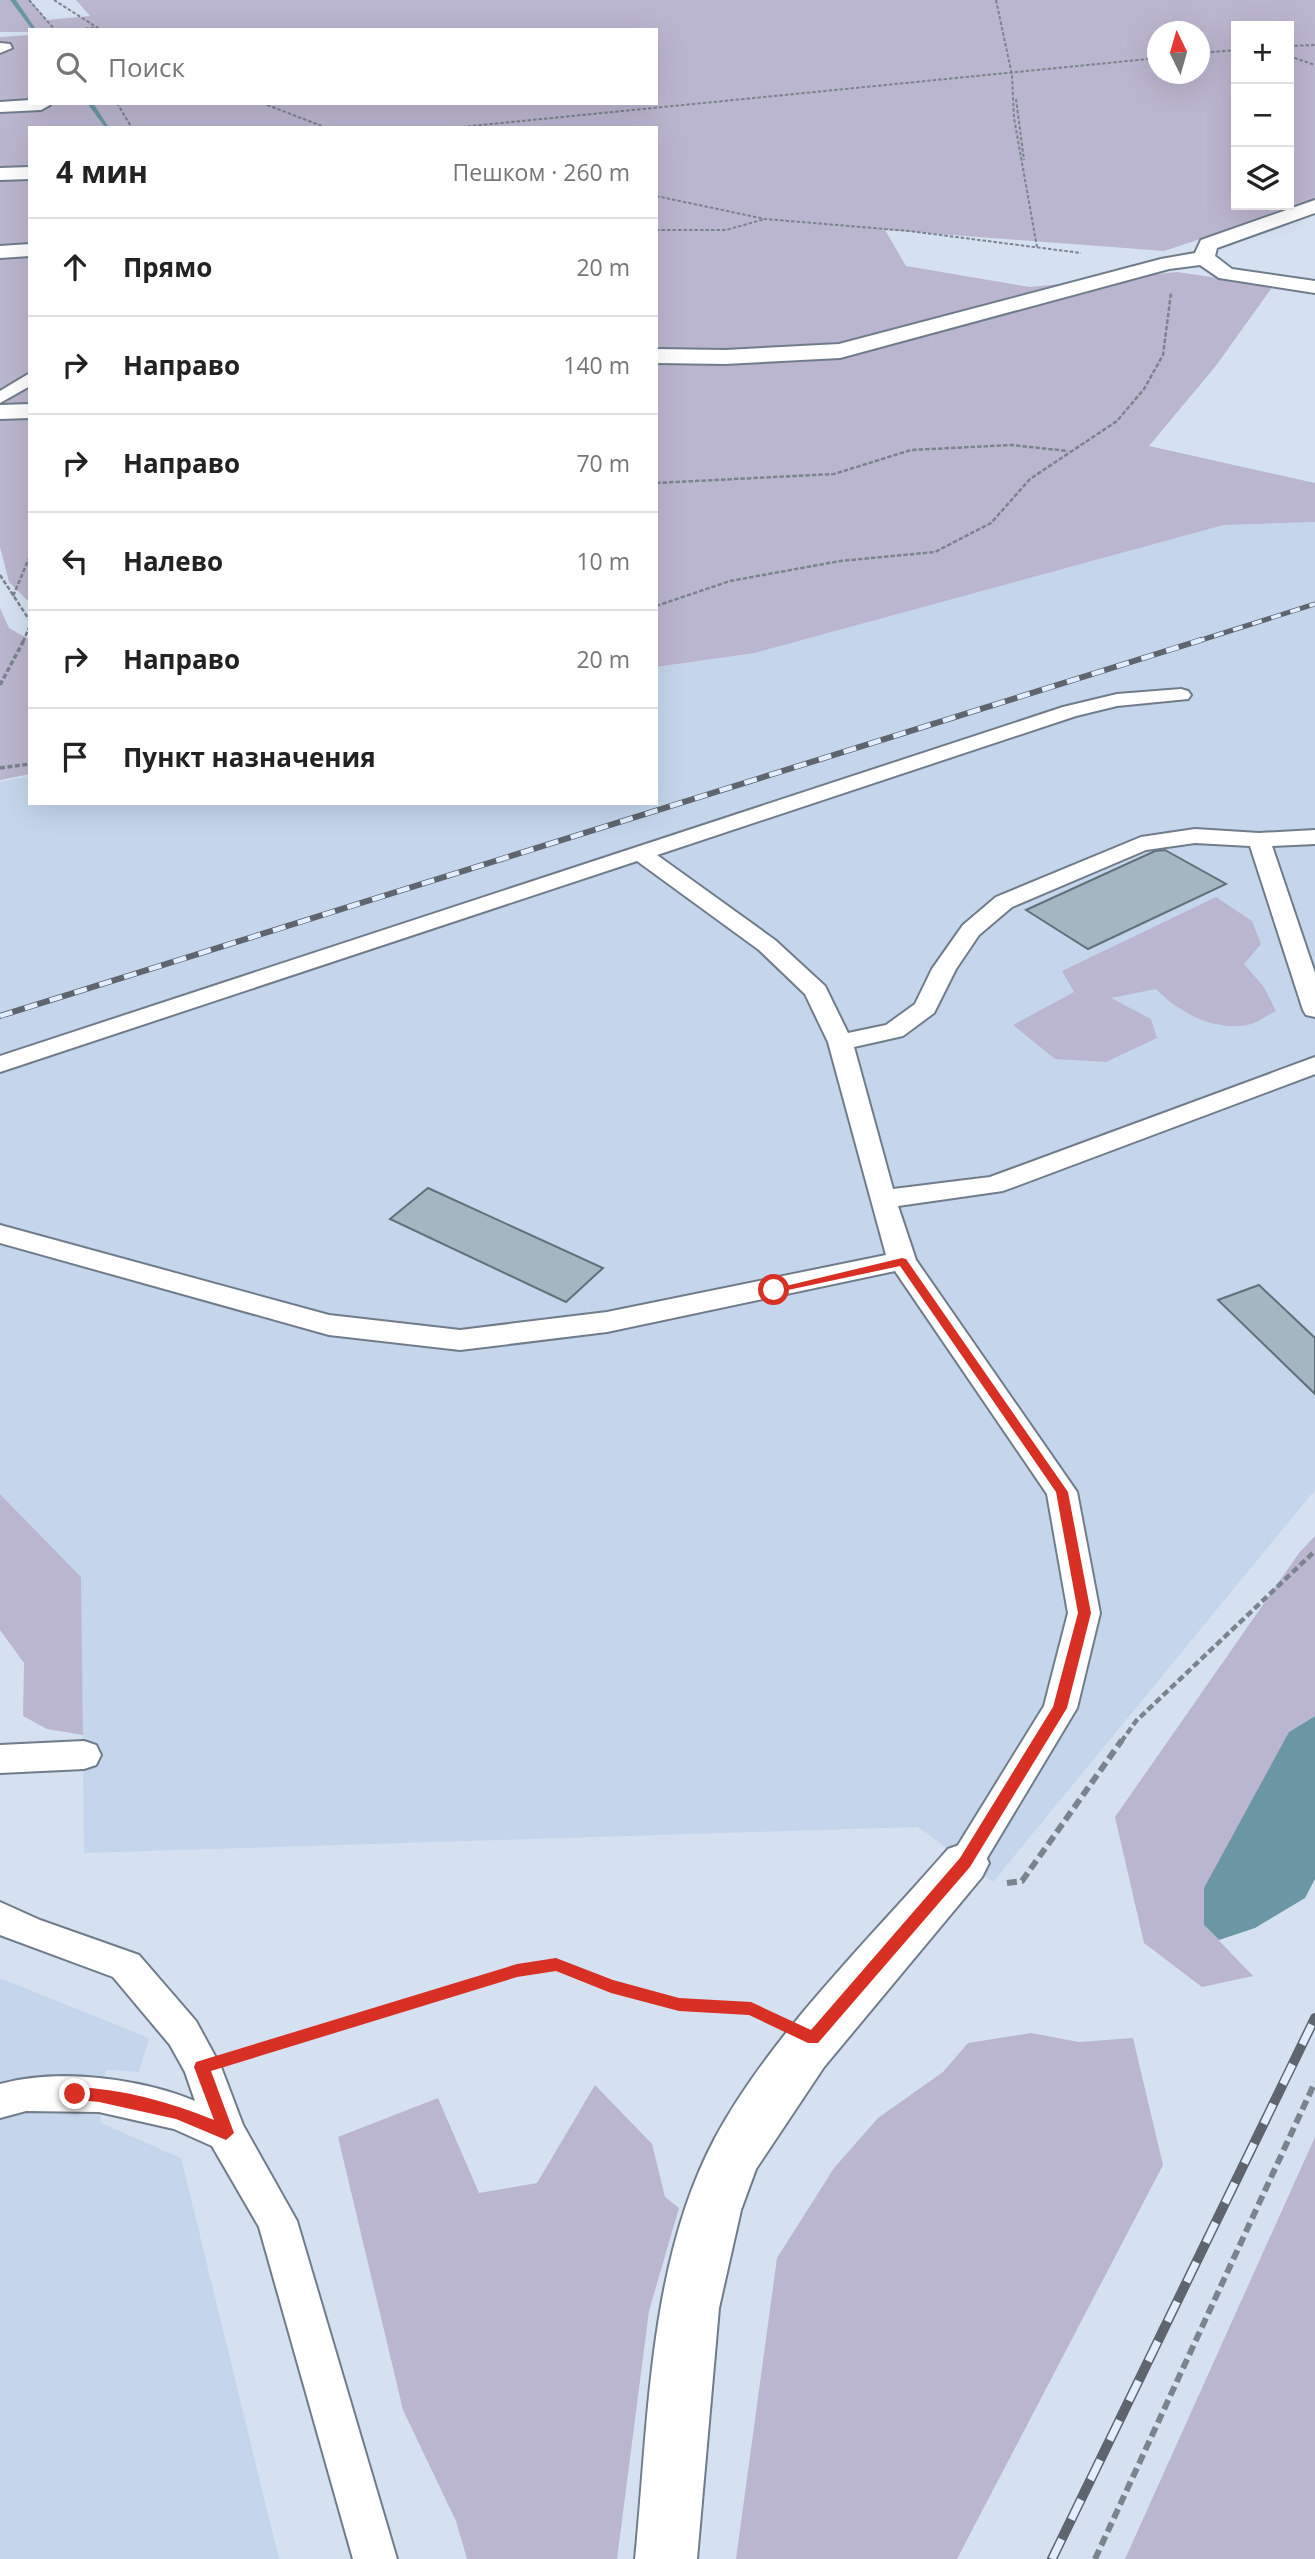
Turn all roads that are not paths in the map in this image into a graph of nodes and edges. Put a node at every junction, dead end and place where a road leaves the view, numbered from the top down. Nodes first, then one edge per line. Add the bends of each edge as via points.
1 (41, 106) dead end
2 (0, 107) edge
3 (28, 173) edge
4 (0, 174) edge
5 (1315, 206) edge
6 (28, 250) edge
7 (0, 251) edge
8 (1204, 258) junction
9 (1315, 287) edge
10 (658, 356) edge
11 (28, 379) edge
12 (0, 398) edge
13 (28, 411) edge
14 (0, 412) edge
15 (1181, 695) dead end
16 (1315, 837) edge
17 (1259, 840) junction
18 (639, 852) junction
19 (1315, 1010) edge
20 (840, 1042) junction
21 (0, 1064) edge
22 (1315, 1065) edge
23 (881, 1199) junction
24 (0, 1234) edge
25 (902, 1261) junction
26 (84, 1755) dead end
27 (0, 1759) edge
28 (953, 1878) joint
29 (0, 1917) edge
30 (0, 2101) edge
31 (226, 2133) junction
32 (375, 2559) edge
33 (666, 2559) edge

1 - 2 street
3 - 4 street
5 - 8 street via 1208,244
6 - 7 street
8 - 9 street via 1226,274
8 - 10 street via 1168,262 840,351
11 - 12 lane
13 - 14 street
15 - 18 lane via 1070,711
16 - 17 lane
17 - 19 lane
17 - 20 lane via 1195,836 1141,844 1004,902 971,930 925,1008 894,1031
18 - 20 lane via 767,945 816,991
18 - 21 lane
20 - 23 lane
22 - 23 lane via 994,1185
23 - 25 lane
24 - 25 lane via 329,1325 460,1340 607,1322
25 - 28 lane via 1062,1492 1084,1613 1060,1708
26 - 27 lane
28 - 33 street via 813,2038 732,2162 706,2241 688,2335
29 - 31 lane via 126,1966 183,2033 202,2067
30 - 31 lane via 26,2094 99,2095 178,2112
31 - 32 lane via 277,2221

